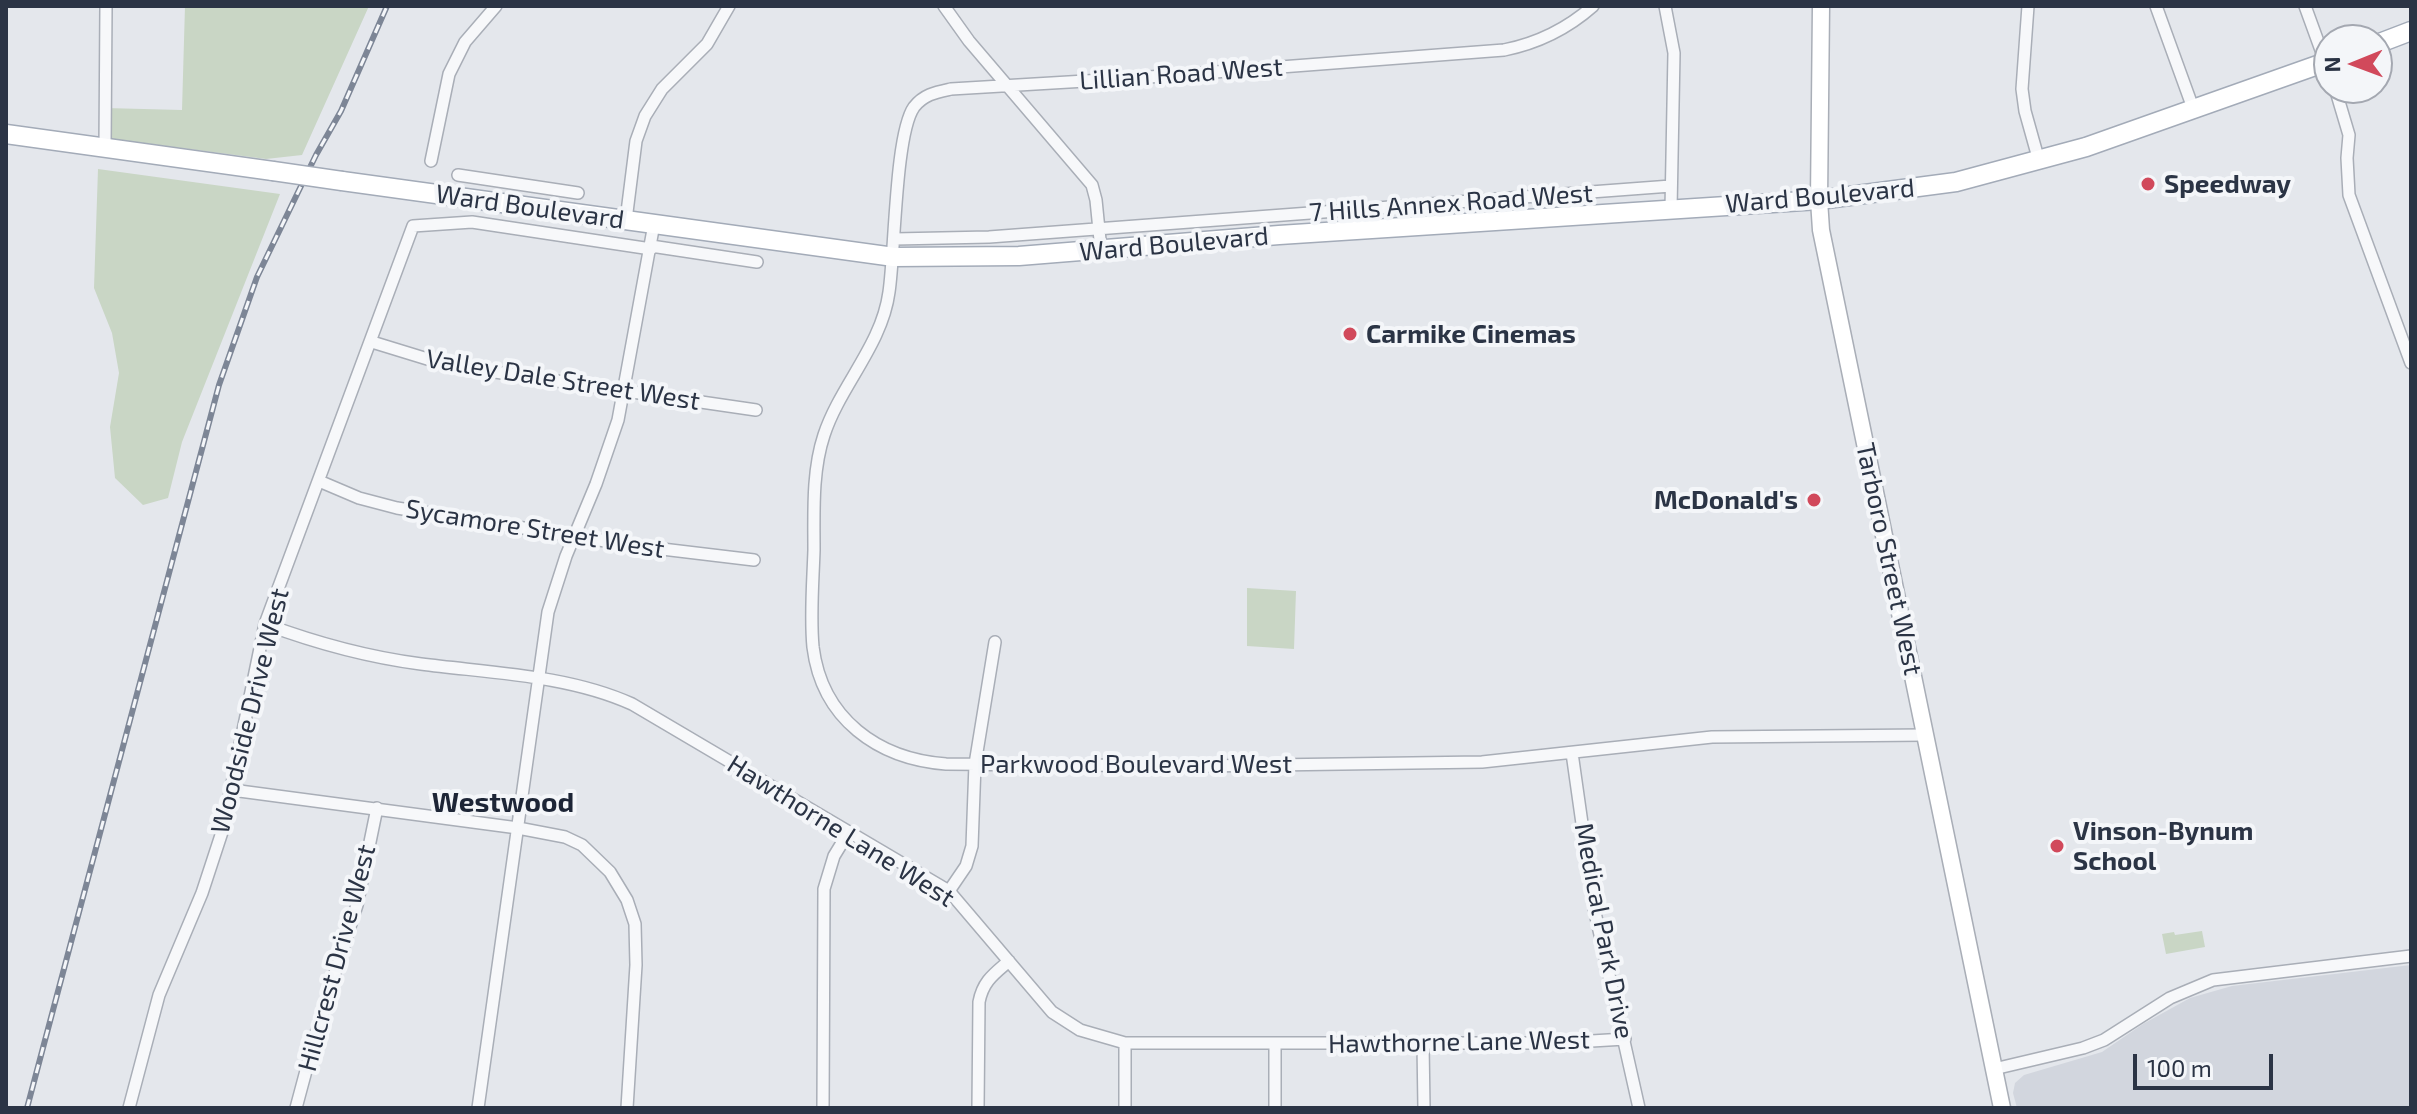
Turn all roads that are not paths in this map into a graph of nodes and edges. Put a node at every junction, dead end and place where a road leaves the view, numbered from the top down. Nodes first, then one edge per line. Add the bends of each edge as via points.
1 (106, 6) edge
2 (496, 6) edge
3 (729, 6) edge
4 (944, 6) edge
5 (1593, 6) edge
6 (1665, 6) edge
7 (1821, 6) edge
8 (2028, 6) edge
9 (2156, 6) edge
10 (2305, 6) edge
11 (2313, 27) edge
12 (2313, 70) edge
13 (1007, 85) junction
14 (2340, 104) edge
15 (2193, 108) junction
16 (6, 134) edge
17 (105, 147) junction
18 (431, 161) dead end
19 (2039, 161) junction
20 (458, 175) dead end
21 (1671, 186) junction
22 (533, 187) junction
23 (578, 193) dead end
24 (1819, 200) junction
25 (531, 207) junction
26 (1671, 209) junction
27 (626, 220) junction
28 (654, 224) junction
29 (1099, 230) junction
30 (651, 248) junction
31 (894, 248) junction
32 (1101, 250) junction
33 (757, 262) dead end
34 (372, 342) junction
35 (2411, 363) edge
36 (624, 391) junction
37 (756, 410) dead end
38 (319, 481) junction
39 (575, 535) junction
40 (754, 560) dead end
41 (265, 624) junction
42 (995, 642) dead end
43 (537, 679) junction
44 (1925, 735) junction
45 (1572, 753) junction
46 (975, 764) junction
47 (232, 790) junction
48 (377, 808) junction
49 (518, 828) junction
50 (848, 833) junction
51 (949, 891) junction
52 (2411, 956) edge
53 (1009, 961) junction
54 (1625, 1039) junction
55 (1125, 1043) junction
56 (1275, 1044) junction
57 (1423, 1044) junction
58 (1994, 1069) junction
59 (129, 1108) edge
60 (296, 1108) edge
61 (478, 1108) edge
62 (627, 1108) edge
63 (823, 1108) edge
64 (978, 1108) edge
65 (1125, 1108) edge
66 (1275, 1108) edge
67 (1424, 1108) edge
68 (1639, 1108) edge
69 (2002, 1108) edge

1 - 17 street
2 - 18 street via 465,42 449,74
3 - 27 street via 707,44 662,89 645,116 636,141
4 - 13 street
5 - 13 street, Lillian Road West via 1561,30 1504,50
6 - 21 street via 1674,53
7 - 24 main road, Tarboro Street West
8 - 19 street via 2022,89
9 - 15 street
10 - 11 street
12 - 15 main road, Ward Boulevard
13 - 29 street via 1092,185
13 - 31 street, Lillian Road West via 933,93 913,108 903,137
14 - 35 street via 2349,135 2349,195
15 - 19 main road, Ward Boulevard
16 - 17 main road, Ward Boulevard
17 - 25 main road, Ward Boulevard, bridge
19 - 24 main road, Ward Boulevard via 1956,182
20 - 22 street
21 - 26 street
21 - 29 street, 7 Hills Annex Road West
22 - 23 street
22 - 25 street
24 - 26 main road, Ward Boulevard
24 - 44 main road, Tarboro Street West
25 - 27 main road, Ward Boulevard
26 - 32 main road, Ward Boulevard
27 - 28 main road, Ward Boulevard
28 - 30 street
28 - 31 main road, Ward Boulevard
29 - 31 street, 7 Hills Annex Road West
29 - 32 street
30 - 33 street
30 - 34 street, Woodside Drive West via 472,222 413,226
30 - 36 street
31 - 32 main road, Ward Boulevard via 960,258
31 - 46 street, Parkwood Boulevard West via 885,315 821,442 815,490 814,649 832,701 871,742 908,759
34 - 36 street, Valley Dale Street West via 447,365
34 - 38 street, Woodside Drive West
36 - 37 street, Valley Dale Street West
36 - 39 street via 614,433
38 - 39 street, Sycamore Street West via 397,508
38 - 41 street, Woodside Drive West
39 - 40 street, Sycamore Street West
39 - 43 street via 548,612
41 - 43 street, Hawthorne Lane West via 310,641 389,659
41 - 47 street, Woodside Drive West
42 - 46 street
43 - 49 street
43 - 50 street, Hawthorne Lane West via 595,689 632,704
44 - 45 street, Parkwood Boulevard West via 1712,737
44 - 58 main road, Tarboro Street West
45 - 46 street, Parkwood Boulevard West via 1400,764
45 - 54 street, Medical Park Drive via 1594,908
46 - 51 street via 972,846
47 - 48 street
47 - 59 street, Woodside Drive West via 202,893 159,995
48 - 49 street
48 - 60 street, Hillcrest Drive West via 357,905
49 - 61 street
49 - 62 street via 582,845 610,872 627,900 635,924 636,965
50 - 51 street, Hawthorne Lane West
50 - 63 street via 824,889
51 - 53 street, Hawthorne Lane West
52 - 58 street via 2213,980 2170,998 2104,1040
53 - 55 street, Hawthorne Lane West via 1052,1012 1080,1030
53 - 64 street via 987,979 979,1002
54 - 57 street, Hawthorne Lane West
54 - 68 street, Medical Park Drive
55 - 56 street, Hawthorne Lane West
55 - 65 street
56 - 57 street, Hawthorne Lane West
56 - 66 street
57 - 67 street
58 - 69 main road, Tarboro Street West

